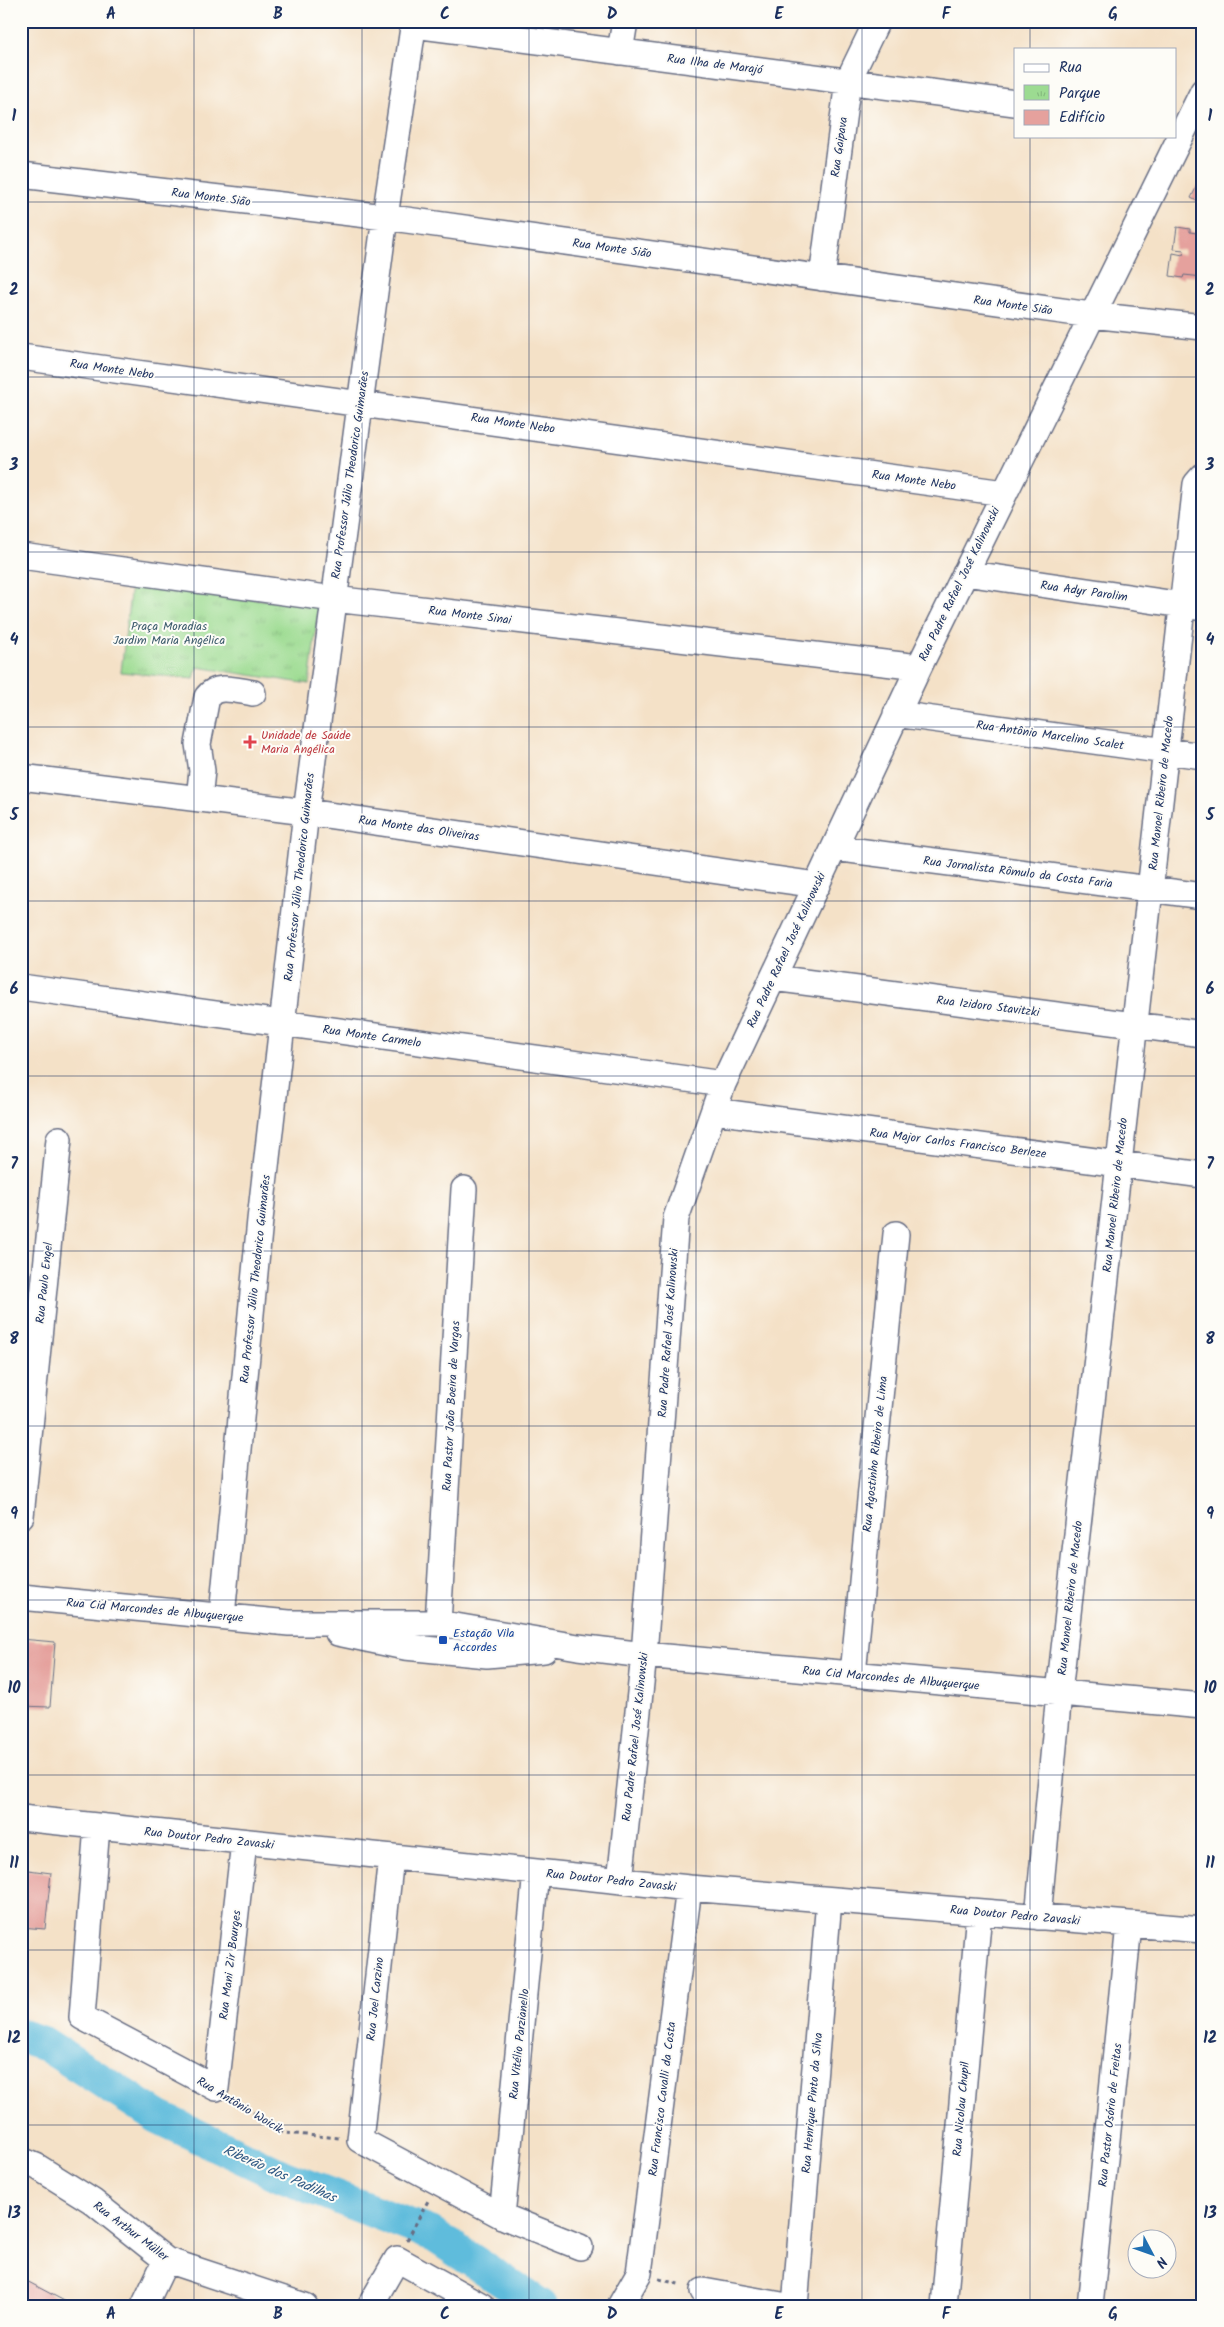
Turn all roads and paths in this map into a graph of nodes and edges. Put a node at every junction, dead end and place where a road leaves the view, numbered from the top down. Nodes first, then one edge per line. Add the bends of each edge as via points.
1 (625, 21) edge
2 (877, 21) edge
3 (414, 23) edge
4 (620, 52) junction
5 (848, 81) junction
6 (1203, 91) edge
7 (1014, 103) edge
8 (1180, 124) edge
9 (1174, 138) edge
10 (21, 175) edge
11 (385, 217) junction
12 (822, 278) junction
13 (1091, 316) junction
14 (1203, 327) edge
15 (21, 357) edge
16 (360, 402) junction
17 (1203, 476) edge
18 (1004, 493) junction
19 (21, 556) edge
20 (965, 573) junction
21 (334, 599) junction
22 (1193, 607) edge
23 (919, 667) junction
24 (253, 693) dead end
25 (896, 714) junction
26 (1166, 751) junction
27 (1203, 756) edge
28 (21, 777) edge
29 (199, 799) junction
30 (306, 812) junction
31 (834, 848) junction
32 (817, 884) junction
33 (1150, 889) junction
34 (1203, 896) edge
35 (773, 978) junction
36 (21, 986) edge
37 (282, 1024) junction
38 (1135, 1024) junction
39 (1203, 1034) edge
40 (724, 1084) junction
41 (714, 1112) junction
42 (59, 1140) dead end
43 (1119, 1164) junction
44 (1203, 1175) edge
45 (464, 1189) dead end
46 (896, 1234) dead end
47 (21, 1516) edge
48 (21, 1597) edge
49 (222, 1616) junction
50 (289, 1623) junction
51 (438, 1623) junction
52 (578, 1647) junction
53 (644, 1655) junction
54 (853, 1674) junction
55 (1059, 1693) junction
56 (1203, 1706) edge
57 (21, 1818) edge
58 (97, 1826) junction
59 (244, 1842) junction
60 (391, 1857) junction
61 (536, 1872) junction
62 (620, 1881) junction
63 (689, 1888) junction
64 (829, 1900) junction
65 (979, 1912) junction
66 (1038, 1917) junction
67 (1130, 1925) junction
68 (1203, 1930) edge
69 (216, 2088) junction
70 (360, 2140) junction
71 (21, 2160) edge
72 (428, 2201) dead end
73 (502, 2216) junction
74 (580, 2247) dead end
75 (400, 2253) junction
76 (166, 2260) junction
77 (639, 2273) junction
78 (703, 2291) joint
79 (621, 2305) edge
80 (144, 2306) edge
81 (305, 2306) edge
82 (370, 2306) edge
83 (482, 2306) edge
84 (786, 2306) edge
85 (795, 2306) edge
86 (944, 2306) edge
87 (1090, 2306) edge

1 - 4 street
2 - 5 street, Rua Gaipava
3 - 4 street, Rua Ilha de Marajó
3 - 11 street, Rua Professor Júlio Theodorico Guimarães
4 - 5 street, Rua Ilha de Marajó
5 - 7 street, Rua Ilha de Marajó
5 - 12 street, Rua Gaipava
6 - 8 street, Rua Padre Rafael José Kalinowski
9 - 13 street, Rua Padre Rafael José Kalinowski
10 - 11 street, Rua Monte Sião
11 - 12 street, Rua Monte Sião
11 - 16 street, Rua Professor Júlio Theodorico Guimarães
12 - 13 street, Rua Monte Sião
13 - 14 street, Rua Monte Sião
13 - 18 street, Rua Padre Rafael José Kalinowski
15 - 16 street, Rua Monte Nebo
16 - 18 street, Rua Monte Nebo
16 - 21 street, Rua Professor Júlio Theodorico Guimarães
17 - 22 street, Rua Manoel Ribeiro de Macedo via 1196,484
18 - 20 street, Rua Padre Rafael José Kalinowski
19 - 21 street, Rua Monte Sinai
20 - 22 street, Rua Adyr Parolim
20 - 23 street, Rua Padre Rafael José Kalinowski
21 - 23 street, Rua Monte Sinai
21 - 30 street, Rua Professor Júlio Theodorico Guimarães
22 - 26 street, Rua Manoel Ribeiro de Macedo
23 - 25 street, Rua Padre Rafael José Kalinowski
24 - 29 street via 217,688 207,697 198,744 202,771
25 - 26 street, Rua Antônio Marcelino Scalet
25 - 31 street, Rua Padre Rafael José Kalinowski
26 - 27 street, Rua Antônio Marcelino Scalet
26 - 33 street, Rua Manoel Ribeiro de Macedo
28 - 29 street, Rua Monte das Oliveiras
29 - 30 street, Rua Monte das Oliveiras
30 - 32 street, Rua Monte das Oliveiras
30 - 37 street, Rua Professor Júlio Theodorico Guimarães
31 - 32 street, Rua Padre Rafael José Kalinowski
31 - 33 street, Rua Jornalista Rômulo da Costa Faria
32 - 35 street, Rua Padre Rafael José Kalinowski
33 - 34 street, Rua Jornalista Rômulo da Costa Faria
33 - 38 street, Rua Manoel Ribeiro de Macedo
35 - 38 street, Rua Izidoro Stavitzki
35 - 40 street, Rua Padre Rafael José Kalinowski
36 - 37 street, Rua Monte Carmelo
37 - 40 street, Rua Monte Carmelo
37 - 49 street, Rua Professor Júlio Theodorico Guimarães
38 - 39 street, Rua Izidoro Stavitzki
38 - 43 street, Rua Manoel Ribeiro de Macedo
40 - 41 street, Rua Padre Rafael José Kalinowski
41 - 43 street, Rua Major Carlos Francisco Berleze
41 - 53 street, Rua Padre Rafael José Kalinowski via 676,1218
42 - 47 street, Rua Paulo Engel
43 - 44 street, Rua Major Carlos Francisco Berleze
43 - 55 street, Rua Manoel Ribeiro de Macedo
45 - 51 street, Rua Pastor João Boeira de Vargas
46 - 54 street, Rua Agostinho Ribeiro de Lima
48 - 49 street, Rua Cid Marcondes de Albuquerque
49 - 50 street, Rua Cid Marcondes de Albuquerque
50 - 51 street, Rua Cid Marcondes de Albuquerque
50 - 52 street, Rua Cid Marcondes de Albuquerque via 405,1647 487,1655
51 - 52 street, Rua Cid Marcondes de Albuquerque
52 - 53 street, Rua Cid Marcondes de Albuquerque
53 - 54 street, Rua Cid Marcondes de Albuquerque
53 - 62 street, Rua Padre Rafael José Kalinowski
54 - 55 street, Rua Cid Marcondes de Albuquerque
55 - 56 street, Rua Cid Marcondes de Albuquerque
55 - 66 street, Rua Manoel Ribeiro de Macedo
57 - 58 street, Rua Doutor Pedro Zavaski
58 - 59 street, Rua Doutor Pedro Zavaski
58 - 69 street, Rua Antônio Woicik via 82,2017
59 - 60 street, Rua Doutor Pedro Zavaski
59 - 69 street, Rua Mani Zir Bourges
60 - 61 street, Rua Doutor Pedro Zavaski
60 - 70 street, Rua Joel Carzino
61 - 62 street, Rua Doutor Pedro Zavaski
61 - 73 street, Rua Vitélio Parzianello
62 - 63 street, Rua Doutor Pedro Zavaski
63 - 64 street, Rua Doutor Pedro Zavaski
63 - 77 street, Rua Francisco Cavalli da Costa
64 - 65 street, Rua Doutor Pedro Zavaski
64 - 85 street, Rua Henrique Pinto da Silva
65 - 66 street, Rua Doutor Pedro Zavaski
65 - 86 street, Rua Nicolau Chupil
66 - 67 street, Rua Doutor Pedro Zavaski
67 - 68 street, Rua Doutor Pedro Zavaski
67 - 87 street, Rua Pastor Osório de Freitas
69 - 70 path, Rua Antônio Woicik via 285,2133
70 - 73 street
71 - 76 street, Rua Arthur Müller via 92,2201
72 - 75 path
73 - 74 street
75 - 82 street
75 - 83 street
76 - 80 street
76 - 81 street, Rua Arthur Müller
77 - 78 path
77 - 79 street, Rua Francisco Cavalli da Costa
78 - 84 street

